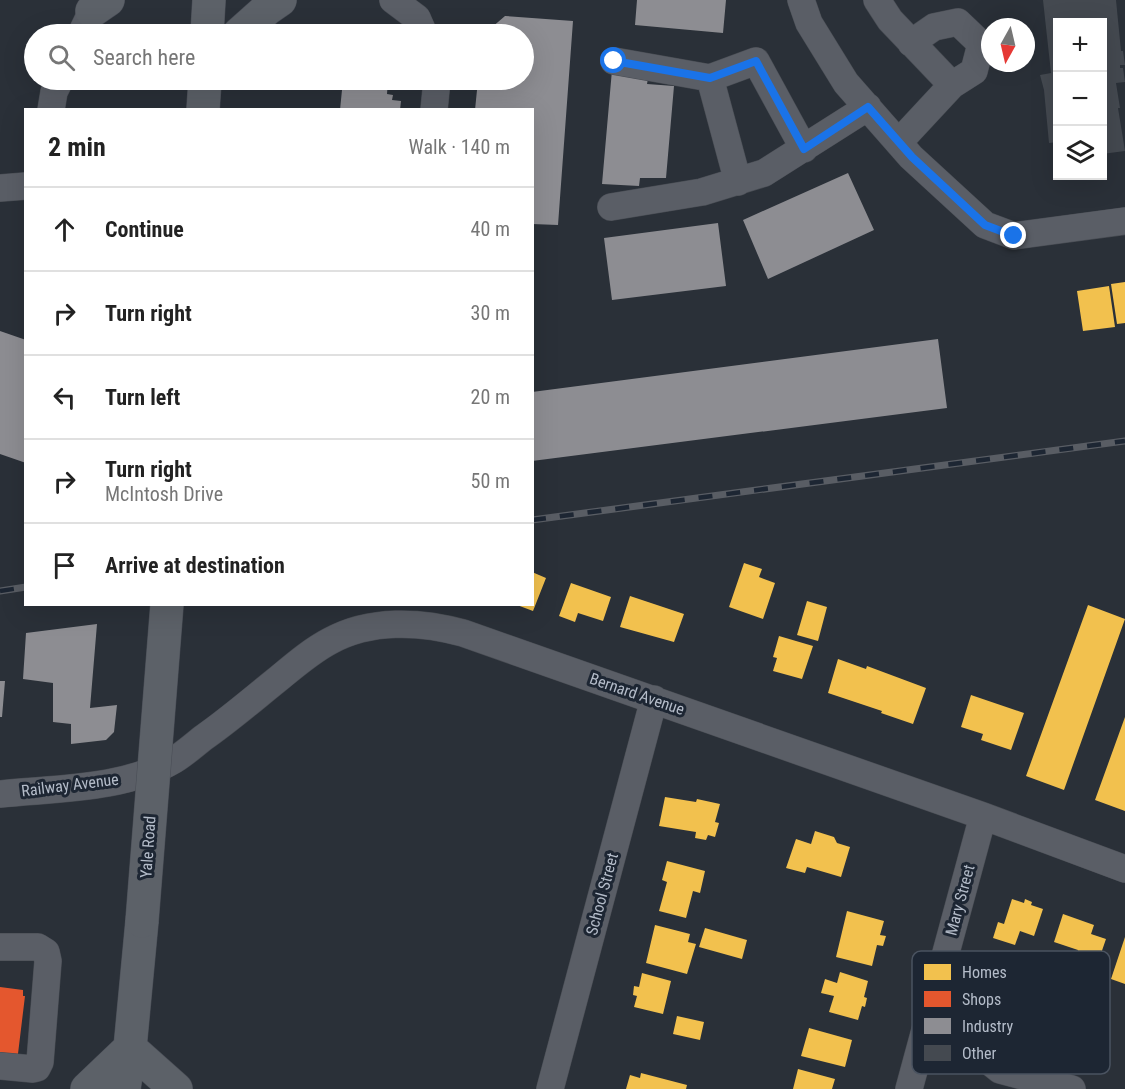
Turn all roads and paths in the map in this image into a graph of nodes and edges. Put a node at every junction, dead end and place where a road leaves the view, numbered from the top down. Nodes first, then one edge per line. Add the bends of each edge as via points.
1 (280, 0) edge
2 (393, 0) edge
3 (801, 0) edge
4 (877, 0) edge
5 (250, 24) edge
6 (420, 24) edge
7 (911, 43) junction
8 (614, 61) dead end
9 (710, 78) junction
10 (952, 85) junction
11 (55, 90) edge
12 (204, 90) edge
13 (436, 90) edge
14 (868, 107) junction
15 (51, 108) edge
16 (203, 108) edge
17 (434, 108) edge
18 (899, 142) junction
19 (804, 149) junction
20 (738, 182) junction
21 (24, 186) edge
22 (0, 188) edge
23 (612, 207) dead end
24 (1125, 221) edge
25 (167, 606) edge
26 (654, 699) junction
27 (173, 760) joint
28 (0, 794) edge
29 (983, 816) junction
30 (1125, 869) edge
31 (0, 947) edge
32 (946, 951) edge
33 (130, 1047) junction
34 (0, 1066) edge
35 (913, 1074) edge
36 (1015, 1074) edge
37 (87, 1089) edge
38 (124, 1089) edge
39 (176, 1089) edge
40 (550, 1089) edge
41 (909, 1089) edge
42 (1072, 1089) edge

1 - 5 main road
2 - 6 street
3 - 14 street via 809,23 846,83
4 - 7 street
7 - 10 street
7 - 10 street via 934,27 958,22 981,44 974,71
8 - 9 street
9 - 19 street via 756,61
9 - 20 street
10 - 18 street
11 - 15 street
12 - 16 main road
13 - 17 street
14 - 18 street
14 - 19 street
18 - 24 street via 985,225 1014,236
19 - 20 street via 764,173
20 - 23 street
21 - 22 street
25 - 33 main road, Yale Road, bridge
26 - 27 street, Bernard Avenue via 441,627 391,625 331,640 308,654
26 - 29 street, Bernard Avenue
26 - 40 street, School Street
27 - 28 street, Railway Avenue via 111,783
29 - 30 street, Bernard Avenue
29 - 32 street, Mary Street
31 - 34 street via 38,947 46,952 48,961 40,1062 33,1069
33 - 37 main road
33 - 38 main road, Yale Road
33 - 39 main road
35 - 41 street, Mary Street
36 - 42 street

